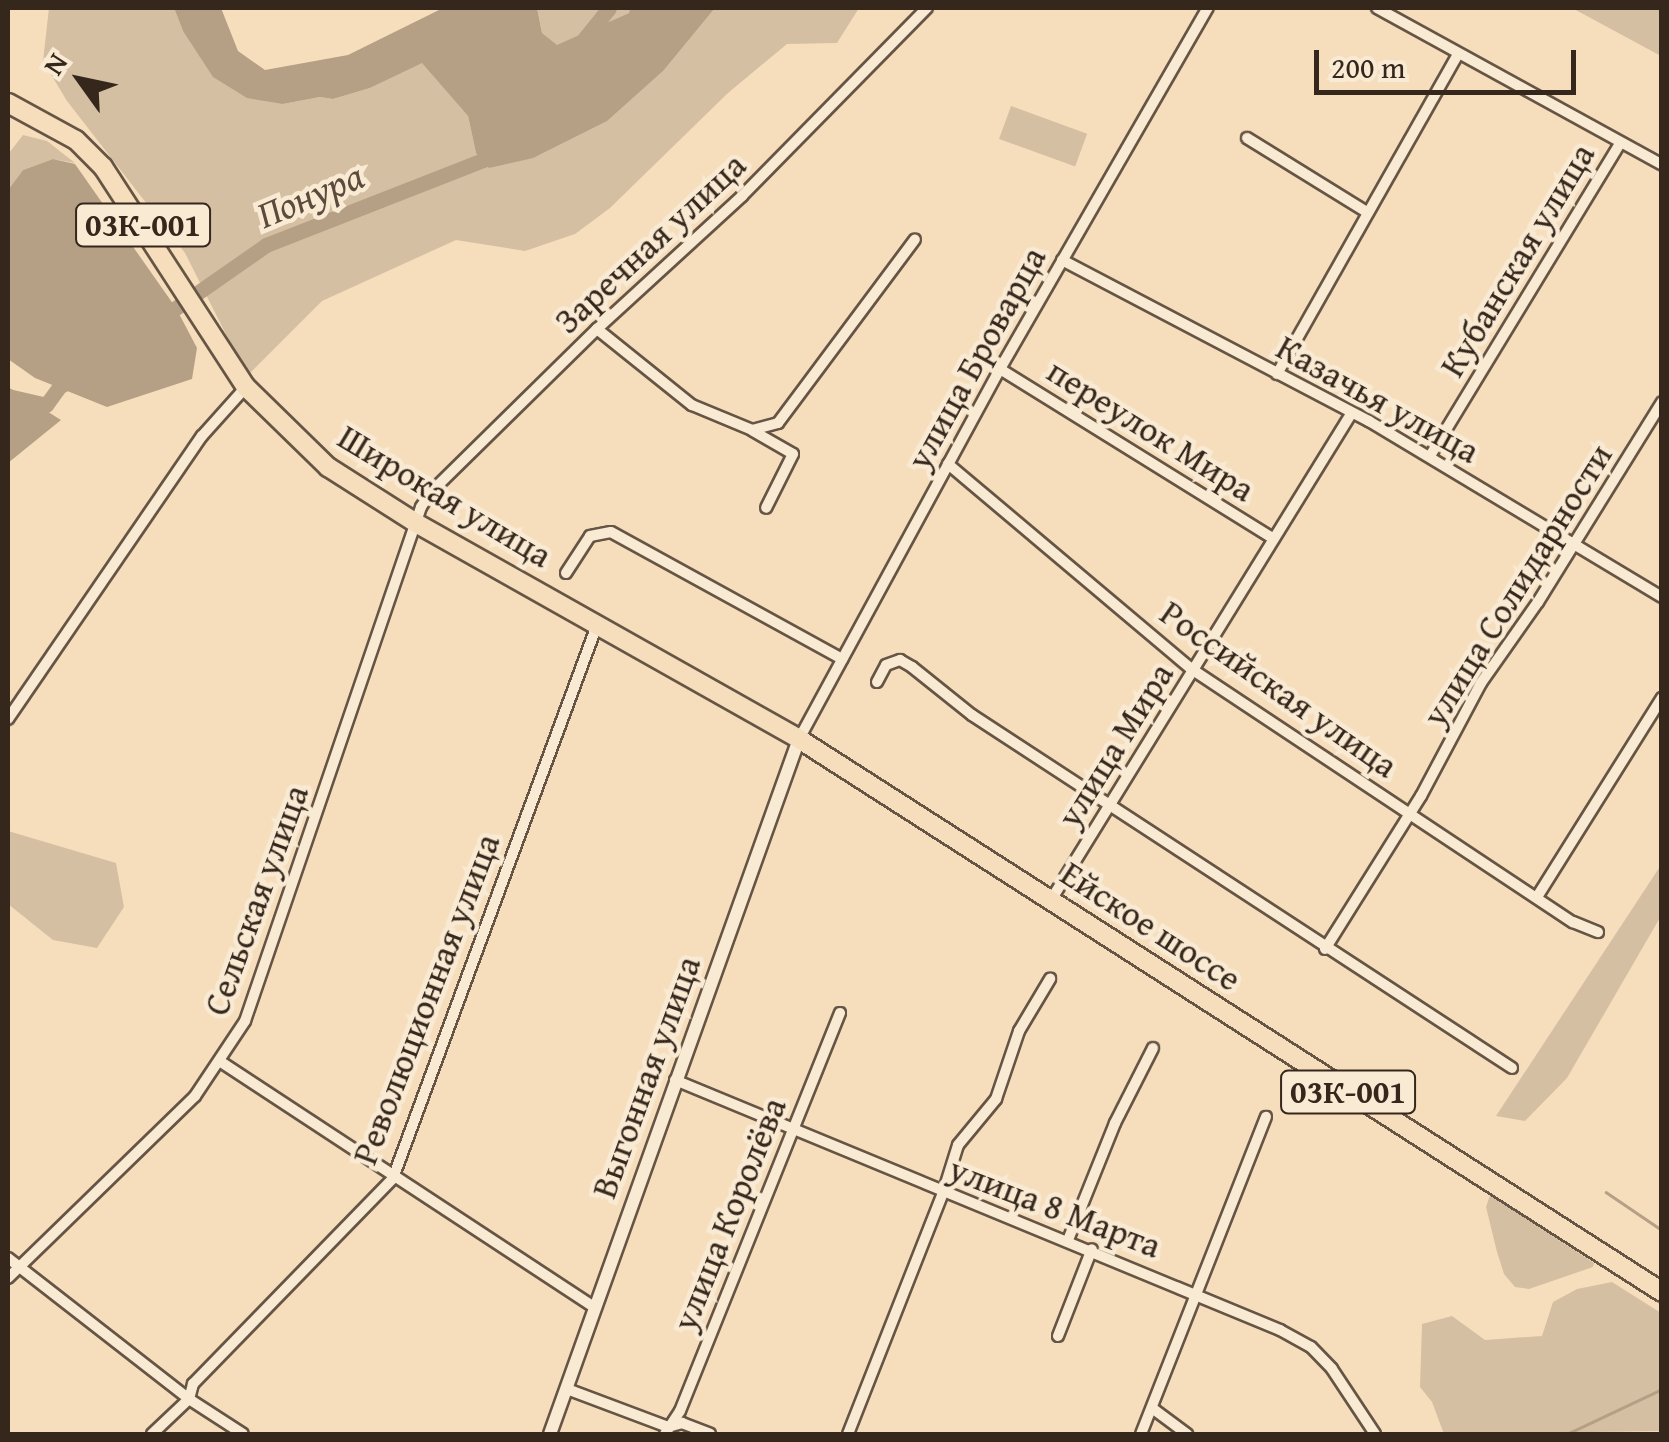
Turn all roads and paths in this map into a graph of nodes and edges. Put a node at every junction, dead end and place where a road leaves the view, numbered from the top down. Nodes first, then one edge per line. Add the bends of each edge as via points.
1 (928, 8) edge
2 (1208, 8) edge
3 (1377, 8) edge
4 (1458, 54) junction
5 (8, 104) edge
6 (1248, 138) dead end
7 (1620, 143) junction
8 (1662, 166) edge
9 (1367, 212) junction
10 (916, 239) dead end
11 (1062, 260) junction
12 (597, 329) junction
13 (1000, 369) junction
14 (1277, 374) junction
15 (246, 387) junction
16 (1662, 402) edge
17 (1351, 414) junction
18 (752, 430) junction
19 (1430, 456) junction
20 (948, 464) junction
21 (766, 508) dead end
22 (416, 523) junction
23 (1273, 538) junction
24 (1574, 545) junction
25 (566, 573) dead end
26 (1662, 597) edge
27 (597, 625) junction
28 (842, 659) junction
29 (1193, 670) junction
30 (877, 682) dead end
31 (1662, 698) edge
32 (8, 719) edge
33 (798, 739) junction
34 (1109, 803) junction
35 (1408, 813) junction
36 (1536, 897) junction
37 (1051, 900) junction
38 (1598, 932) dead end
39 (1325, 949) junction
40 (1050, 979) dead end
41 (840, 1012) dead end
42 (1152, 1048) dead end
43 (221, 1062) junction
44 (1512, 1068) dead end
45 (676, 1080) junction
46 (1266, 1118) dead end
47 (792, 1130) junction
48 (393, 1178) junction
49 (943, 1194) junction
50 (1068, 1240) junction
51 (1092, 1248) junction
52 (8, 1258) edge
53 (18, 1266) junction
54 (8, 1278) edge
55 (1662, 1292) edge
56 (1196, 1293) junction
57 (596, 1308) junction
58 (1058, 1336) dead end
59 (566, 1389) junction
60 (188, 1399) junction
61 (1152, 1408) junction
62 (667, 1431) edge
63 (152, 1434) edge
64 (243, 1434) edge
65 (550, 1434) edge
66 (710, 1434) edge
67 (848, 1434) edge
68 (1141, 1434) edge
69 (1187, 1434) edge
70 (1375, 1434) edge

1 - 12 street, Заречная улица via 742,196
2 - 11 street, улица Броварца
3 - 4 street
4 - 7 street
4 - 9 street
5 - 15 main road, Широкая улица / 03К-001 via 76,140 103,167
6 - 9 street
7 - 8 street
7 - 19 street, Кубанская улица
9 - 14 street
10 - 18 street via 787,415
11 - 13 street, улица Броварца
11 - 14 street, Казачья улица
12 - 18 street via 667,389
12 - 22 street, Заречная улица via 431,492
13 - 20 street, улица Броварца
13 - 23 street, переулок Мира
14 - 17 street, Казачья улица
15 - 22 main road, Широкая улица / 03К-001 via 328,467
15 - 32 street via 202,436
16 - 24 street, улица Солидарности
17 - 19 street, Казачья улица
17 - 23 street, улица Мира
18 - 21 street via 793,454
19 - 24 street, Казачья улица
20 - 28 street, улица Броварца
20 - 29 street, Российская улица
22 - 27 main road, Широкая улица / 03К-001
22 - 43 street, Сельская улица via 260,983
23 - 29 street, улица Мира
24 - 26 street, Казачья улица
24 - 35 street, улица Солидарности via 1481,683
25 - 28 street via 590,536 611,532
27 - 33 main road, Широкая улица / 03К-001
27 - 48 street, Революционная улица
28 - 33 street, улица Броварца
29 - 34 street, улица Мира
29 - 35 street, Российская улица
30 - 34 street via 886,665 900,660
31 - 36 street
33 - 37 main road, Ейское шоссе / 03К-001
33 - 45 street, Выгонная улица
34 - 37 street, улица Мира
34 - 39 street
35 - 36 street, Российская улица
35 - 39 street, улица Солидарности
36 - 38 street, Российская улица
37 - 55 main road, Ейское шоссе / 03К-001
39 - 44 street
40 - 49 street via 1019,1031 996,1099 958,1146
41 - 47 street, улица Королёва
42 - 50 street
43 - 48 street
43 - 53 street, Сельская улица via 195,1096
45 - 47 street, улица 8 Марта
45 - 57 street, Выгонная улица
46 - 56 street
47 - 49 street, улица 8 Марта
47 - 62 street, улица Королёва
48 - 57 street
48 - 60 street, Революционная улица via 194,1384
49 - 50 street, улица 8 Марта
49 - 67 street
50 - 51 street, улица 8 Марта
51 - 56 street, улица 8 Марта
51 - 58 street
52 - 53 street
53 - 54 street, Сельская улица
53 - 60 street
56 - 61 street
56 - 70 street, улица 8 Марта via 1311,1346
57 - 59 street, Выгонная улица
59 - 62 street
59 - 65 street, Выгонная улица
60 - 63 street, Революционная улица
60 - 64 street
61 - 68 street
61 - 69 street
62 - 66 street via 682,1422

